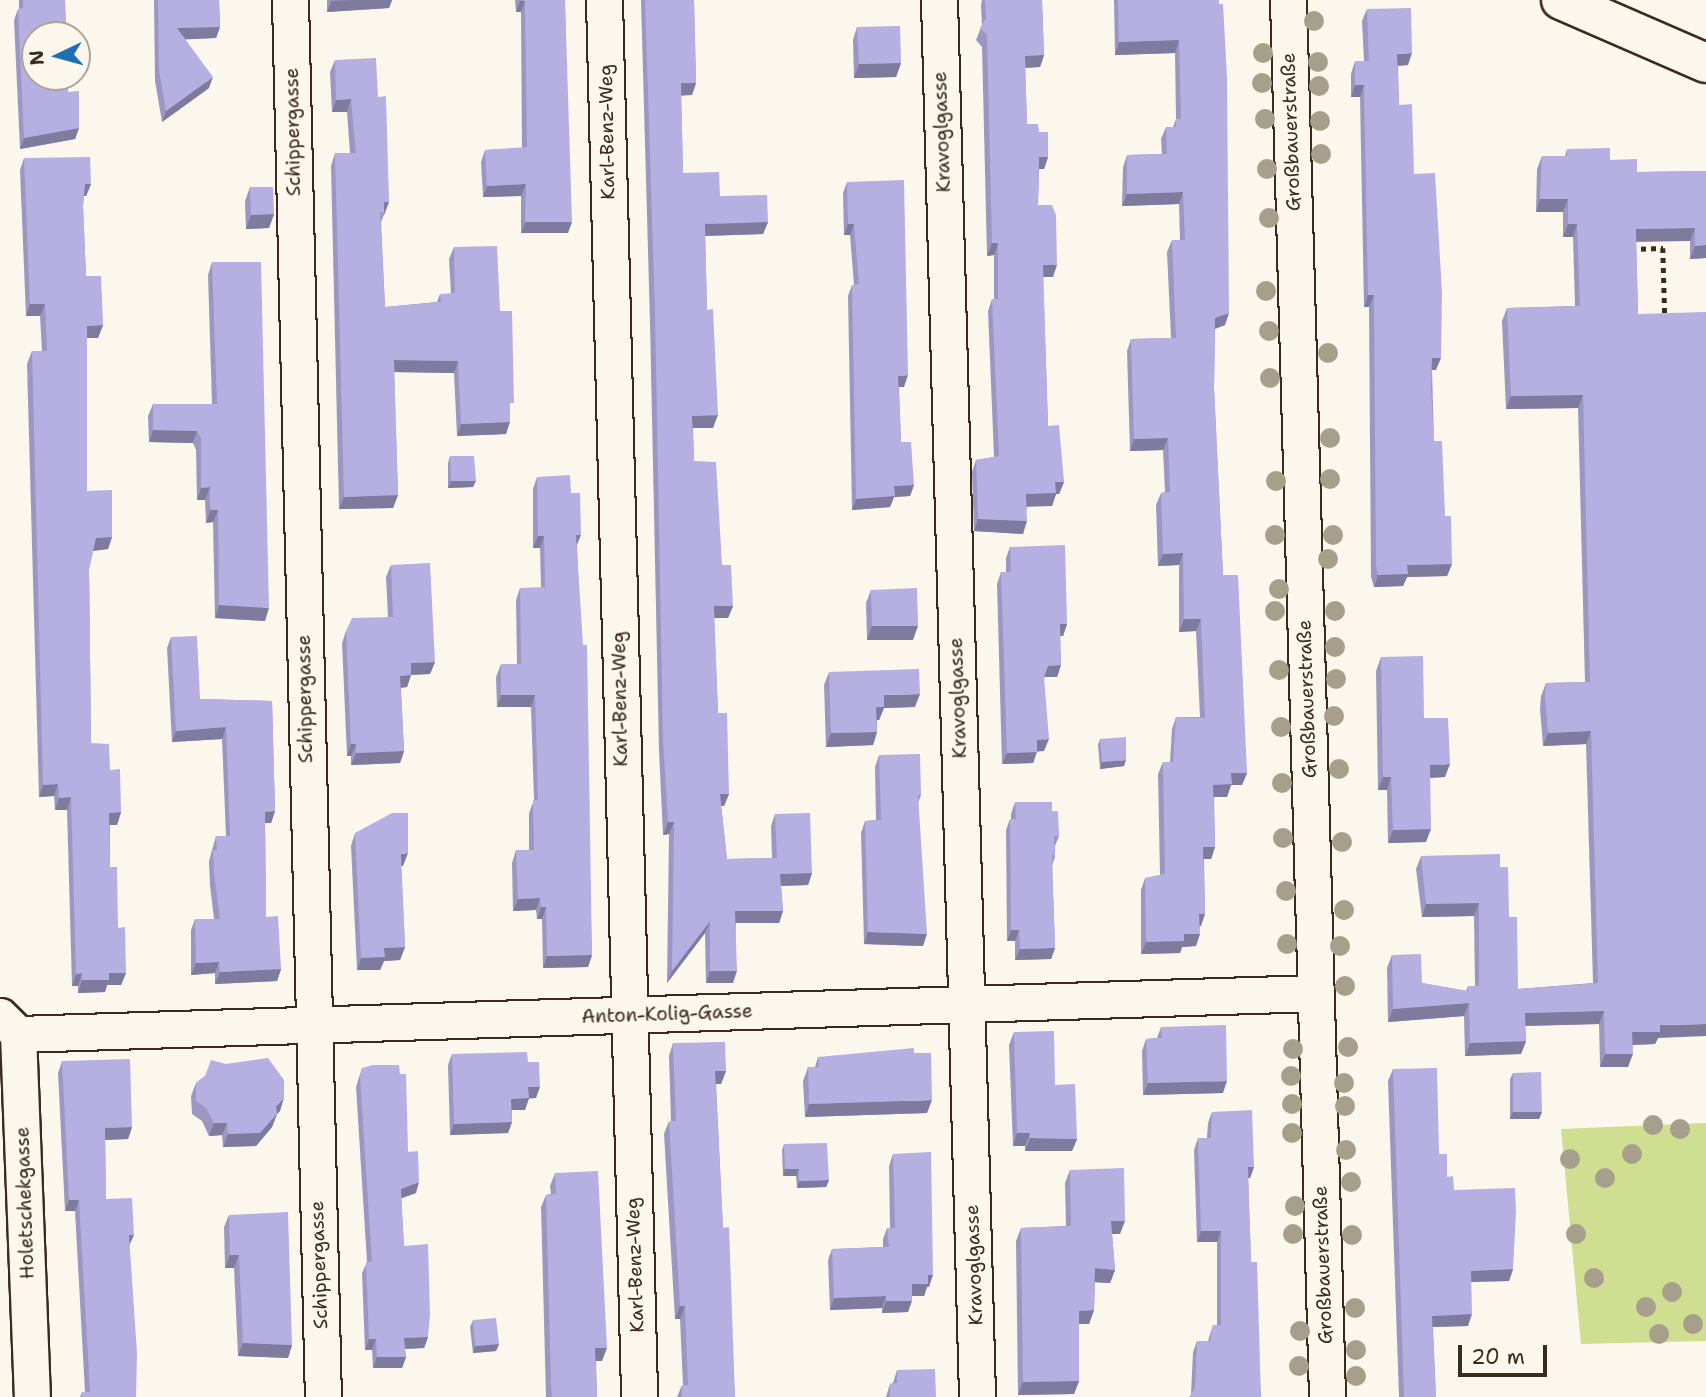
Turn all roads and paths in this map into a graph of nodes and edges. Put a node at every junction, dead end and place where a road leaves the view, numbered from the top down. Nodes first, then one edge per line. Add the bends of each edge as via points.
1 (290, 0) edge
2 (604, 0) edge
3 (939, 0) edge
4 (1288, 0) edge
5 (1561, 0) edge
6 (1706, 63) edge
7 (1627, 249) edge
8 (1665, 321) junction
9 (1679, 321) edge
10 (1652, 322) edge
11 (1315, 993) junction
12 (967, 1004) junction
13 (628, 1015) junction
14 (9, 1025) edge
15 (312, 1025) junction
16 (32, 1397) edge
17 (323, 1397) edge
18 (639, 1397) edge
19 (977, 1397) edge
20 (1327, 1397) edge

1 - 15 street, Schippergasse
2 - 13 street, Karl-Benz-Weg
3 - 12 street, Kravoglgasse
4 - 11 street, Großbauerstraße
5 - 6 street
7 - 8 path via 1663,248
8 - 9 path
8 - 10 path
11 - 12 street, Anton-Kolig-Gasse
11 - 20 street, Großbauerstraße
12 - 13 street, Anton-Kolig-Gasse
12 - 19 street, Kravoglgasse
13 - 15 street, Anton-Kolig-Gasse
13 - 18 street, Karl-Benz-Weg
14 - 15 street, Anton-Kolig-Gasse
14 - 16 street, Holetschekgasse
15 - 17 street, Schippergasse

